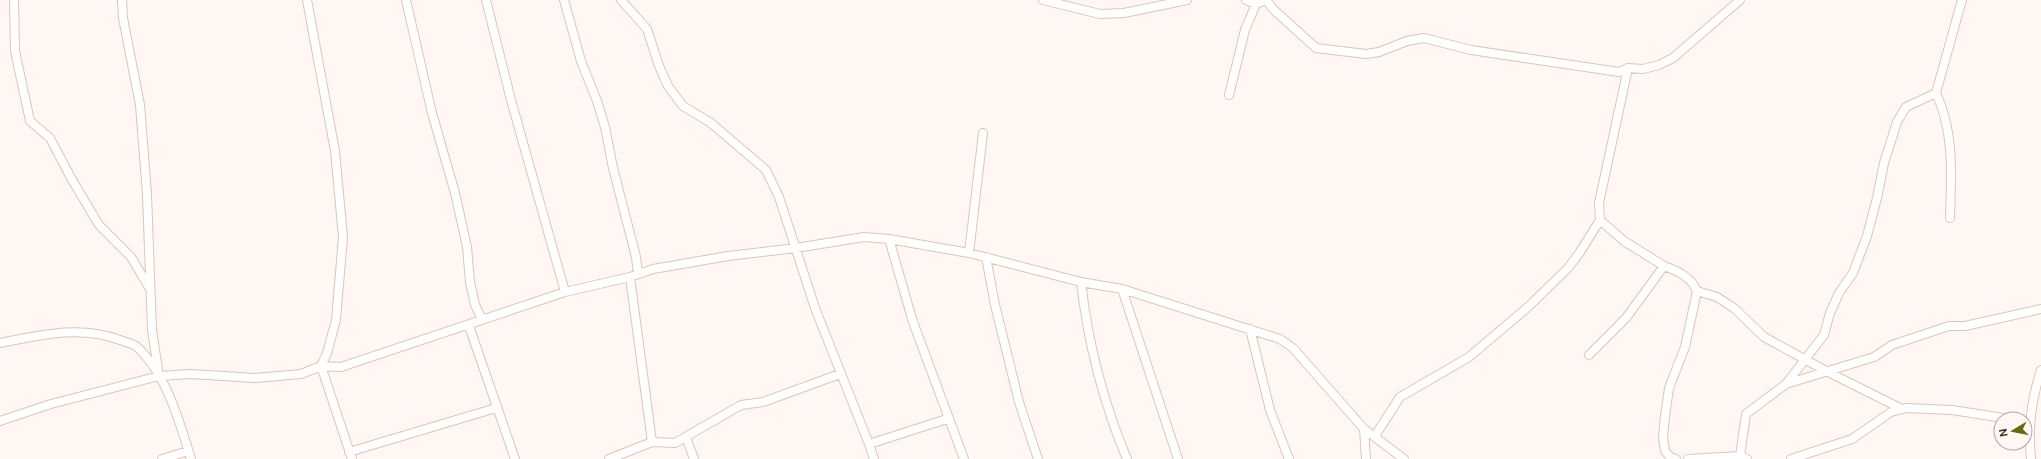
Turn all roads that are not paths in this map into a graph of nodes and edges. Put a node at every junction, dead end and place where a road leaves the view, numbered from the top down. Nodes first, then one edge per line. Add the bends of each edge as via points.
1 (14, 0) edge
2 (122, 0) edge
3 (307, 0) edge
4 (406, 0) edge
5 (486, 0) edge
6 (564, 0) edge
7 (621, 0) edge
8 (1043, 0) edge
9 (1187, 0) edge
10 (1246, 0) edge
11 (1740, 0) edge
12 (1962, 0) edge
13 (1262, 1) edge
14 (1628, 68) junction
15 (1936, 93) junction
16 (1230, 95) dead end
17 (983, 133) dead end
18 (1950, 218) dead end
19 (1600, 220) junction
20 (889, 238) junction
21 (796, 248) junction
22 (969, 253) junction
23 (986, 257) junction
24 (1664, 266) junction
25 (638, 273) junction
26 (630, 277) junction
27 (1081, 282) junction
28 (1122, 289) junction
29 (151, 290) junction
30 (1697, 291) junction
31 (565, 292) junction
32 (2041, 309) edge
33 (482, 319) junction
34 (469, 326) junction
35 (1250, 329) junction
36 (0, 343) edge
37 (1589, 355) dead end
38 (1806, 360) junction
39 (321, 366) junction
40 (2041, 370) edge
41 (1828, 372) junction
42 (840, 374) junction
43 (159, 376) junction
44 (1786, 384) junction
45 (496, 408) junction
46 (1902, 408) junction
47 (2029, 411) edge
48 (1993, 416) edge
49 (947, 419) junction
50 (0, 422) edge
51 (1364, 429) junction
52 (1375, 436) junction
53 (686, 437) junction
54 (652, 442) junction
55 (869, 444) junction
56 (189, 455) edge
57 (350, 456) edge
58 (1743, 458) edge
59 (162, 459) edge
60 (515, 459) edge
61 (610, 459) edge
62 (694, 459) edge
63 (874, 459) edge
64 (964, 459) edge
65 (1038, 459) edge
66 (1127, 459) edge
67 (1178, 459) edge
68 (1289, 459) edge
69 (1366, 459) edge
70 (1404, 459) edge
71 (1676, 459) edge
72 (1688, 459) edge
73 (1791, 459) edge

1 - 29 street via 15,51 30,121 50,138 99,225 131,257
2 - 29 street via 123,18 140,105
3 - 39 street via 335,151 343,237 336,320 328,353
4 - 33 street via 432,113 455,193 467,247 475,305
5 - 31 street
6 - 25 street via 581,62 605,127
7 - 21 street via 647,29 668,86 683,106 710,123 766,170 779,197
8 - 9 street via 1100,14 1124,13
10 - 13 street
11 - 14 street via 1673,58 1643,69
12 - 15 street
13 - 14 street via 1316,48 1332,51 1366,54 1424,38 1472,50 1601,70 1619,72
13 - 16 street via 1245,30
14 - 19 street via 1598,203
15 - 18 street via 1943,109 1951,145
15 - 38 street via 1906,108 1897,122 1884,163 1867,236 1853,273 1838,293 1824,335
17 - 22 street
19 - 24 street via 1624,241
19 - 52 street via 1572,263 1528,307 1469,357 1400,397
20 - 21 street via 864,237
20 - 22 street
20 - 49 street via 913,322
21 - 25 street via 728,256
21 - 42 street
22 - 23 street
23 - 27 street
23 - 65 street via 1019,402
24 - 30 street via 1683,274
24 - 37 street via 1626,318
25 - 26 street
26 - 31 street
26 - 54 street
27 - 28 street
27 - 66 street via 1086,329 1096,368 1108,410
28 - 35 street
28 - 67 street
29 - 43 street via 152,330
30 - 38 street via 1723,301 1764,337
30 - 71 street via 1685,347 1670,388 1665,417 1665,451
31 - 33 street
32 - 41 street via 1965,326 1949,326 1892,345 1874,357
33 - 34 street
34 - 39 street via 341,367
34 - 45 street
35 - 51 street via 1280,339 1293,348
35 - 68 street via 1270,410
36 - 43 street via 71,330 109,336 136,347
38 - 41 street
38 - 44 street
39 - 43 street via 301,374 255,378 191,374
39 - 57 street
40 - 47 street
41 - 44 street
41 - 46 street
42 - 53 street via 763,402 741,405
42 - 55 street
43 - 50 street via 51,404
43 - 56 street via 172,403
44 - 58 street via 1746,414
45 - 57 street
45 - 60 street
46 - 48 street via 1952,410
46 - 73 street via 1891,412 1852,439
49 - 55 street
49 - 64 street
51 - 52 street
51 - 69 street
52 - 70 street
53 - 54 street via 675,443
53 - 62 street
54 - 61 street
55 - 63 street
56 - 59 street
58 - 72 street

